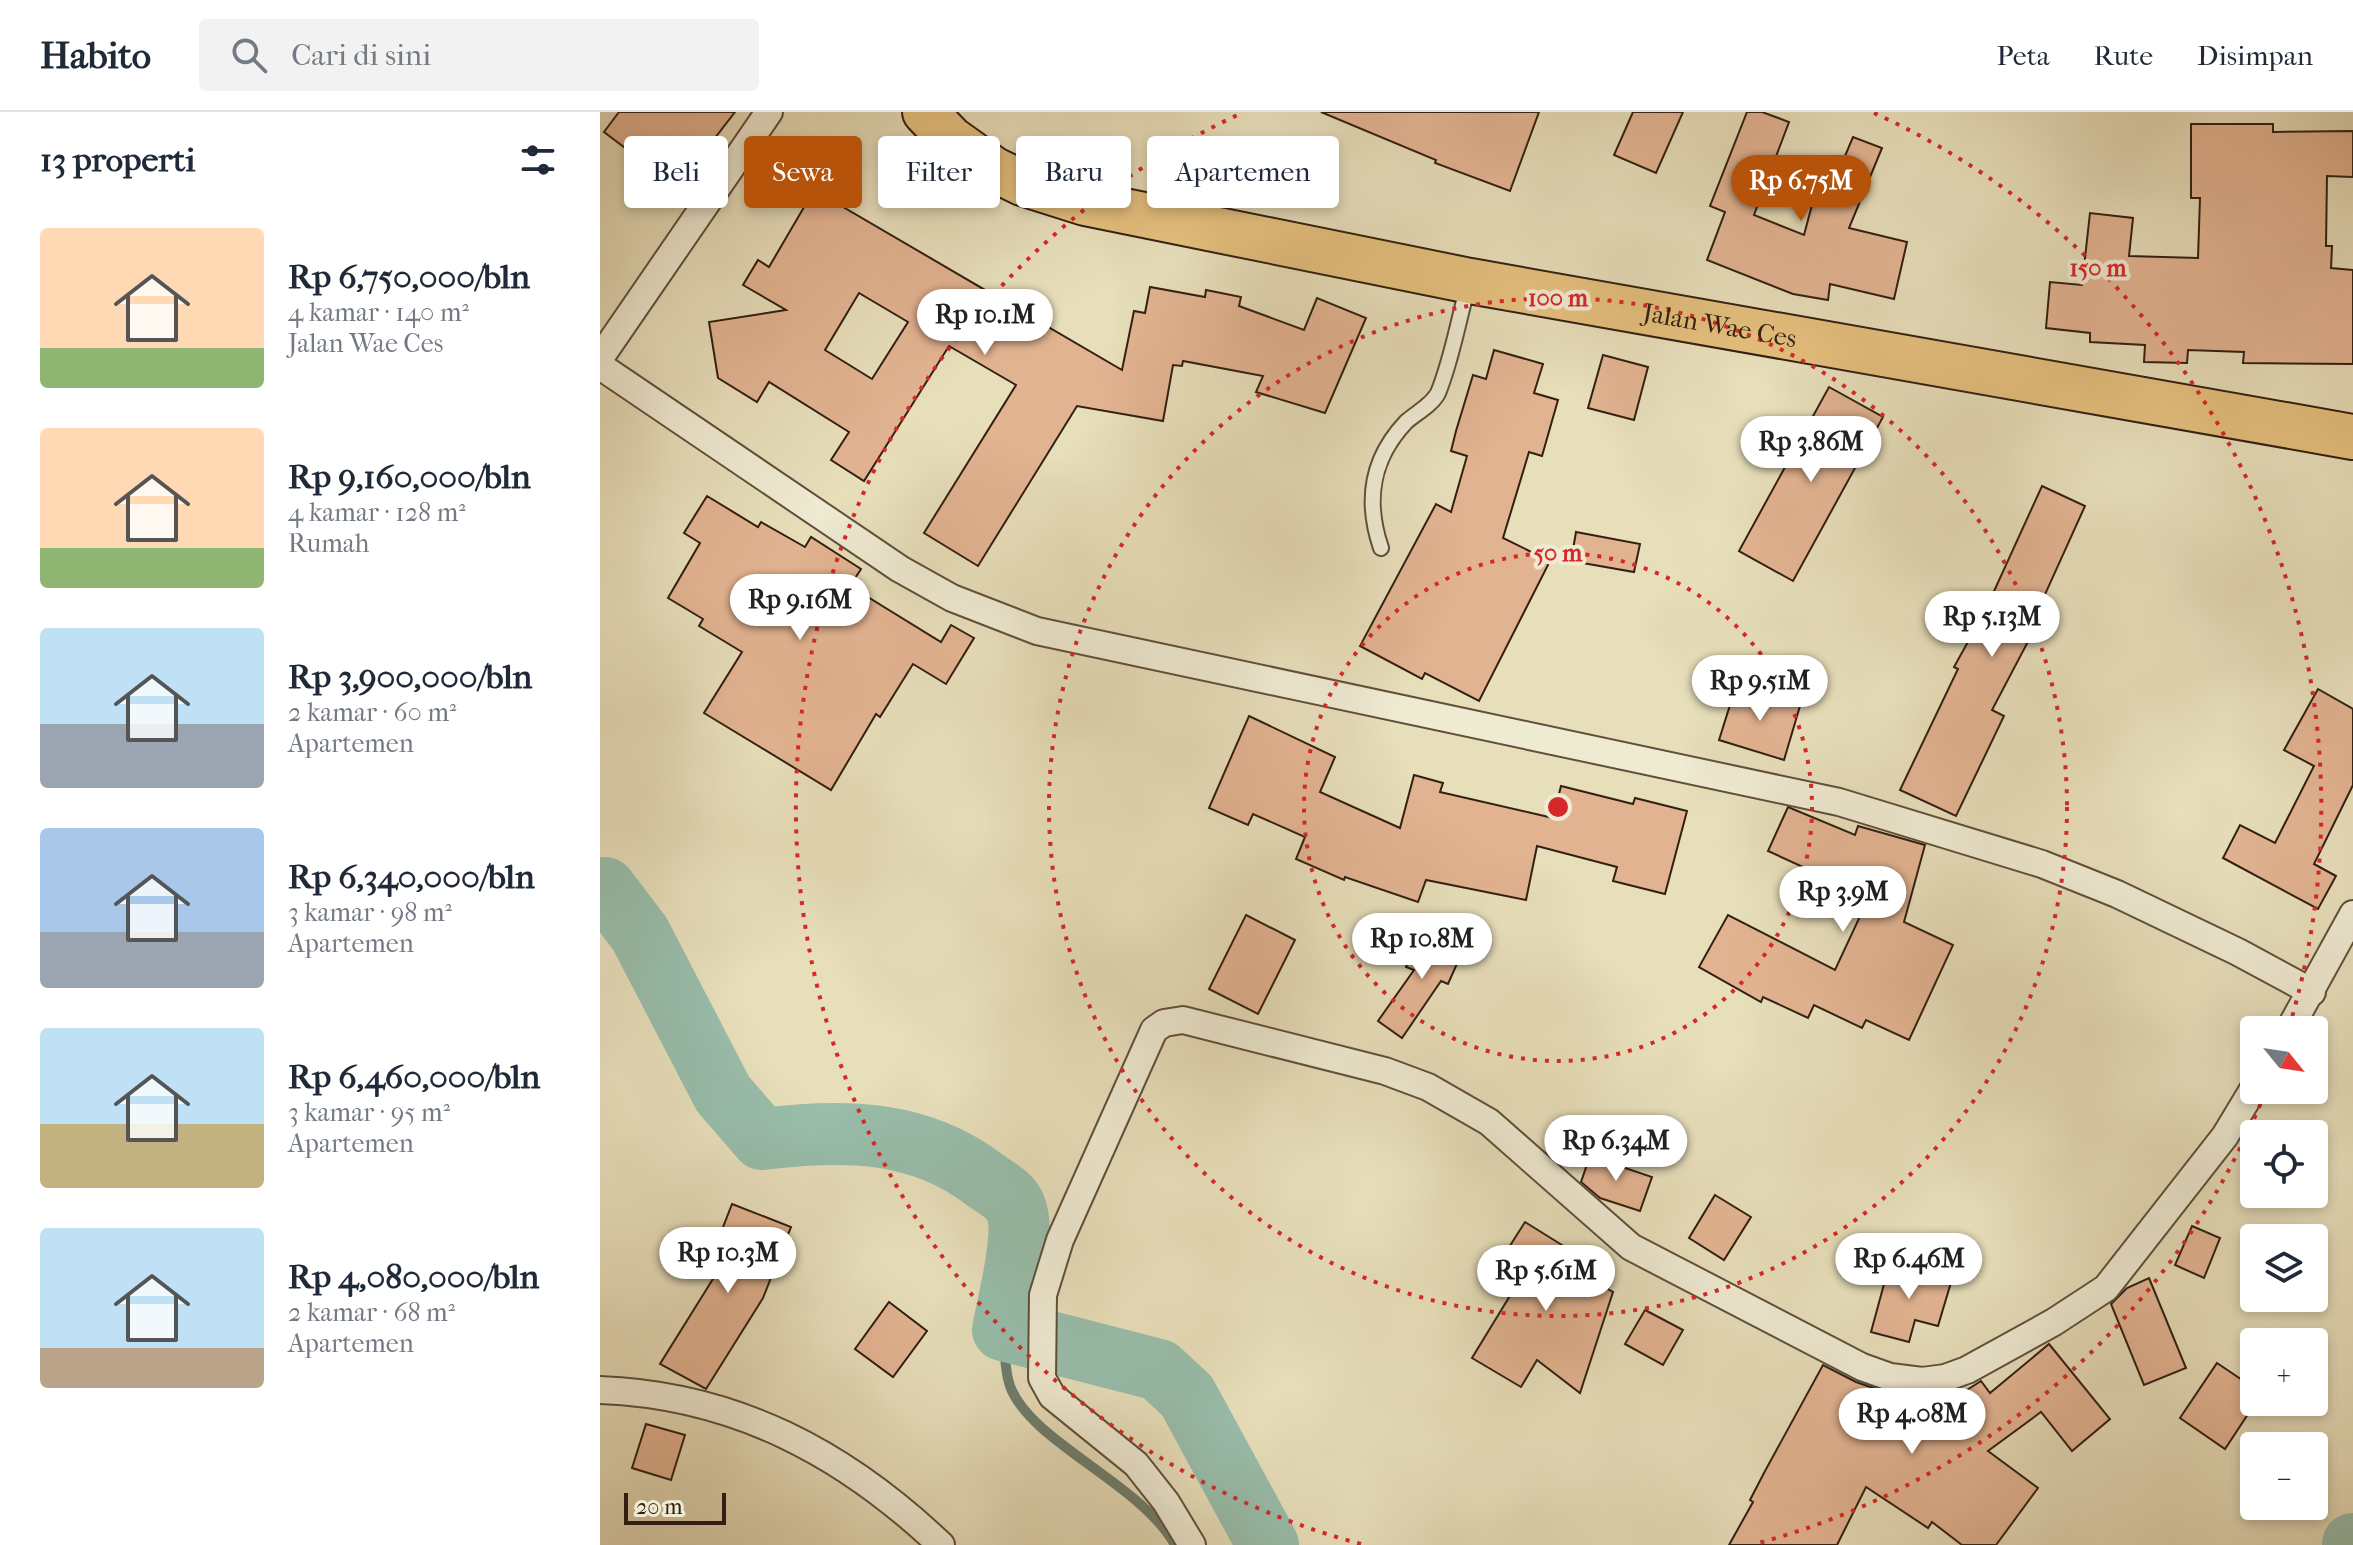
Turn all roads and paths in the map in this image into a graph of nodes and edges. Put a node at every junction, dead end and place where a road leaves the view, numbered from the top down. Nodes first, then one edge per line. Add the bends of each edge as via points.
1 (769, 112) edge
2 (925, 112) edge
3 (1470, 281) junction
4 (600, 358) edge
5 (600, 366) edge
6 (2353, 437) edge
7 (1381, 548) dead end
8 (2353, 914) edge
9 (2312, 992) junction
10 (2297, 1016) edge
11 (2244, 1104) edge
12 (600, 1390) edge
13 (941, 1545) edge
14 (1192, 1545) edge

1 - 4 street
2 - 3 highway, Jalan Wae Ces via 973,157 1022,183 1085,203
3 - 6 highway, Jalan Wae Ces
3 - 7 lane via 1437,393 1384,452 1371,484 1372,520
5 - 9 street via 900,569 952,598 1037,631 1839,802 2042,864 2238,952
8 - 9 street
9 - 10 street
11 - 14 street via 2106,1288 1967,1370 1922,1381 1862,1367 1660,1265 1608,1229 1489,1122 1428,1087 1385,1071 1183,1020 1164,1023 1154,1030 1060,1240 1043,1295 1042,1378 1052,1396 1136,1464
12 - 13 street via 645,1392 726,1409 801,1441 905,1511

